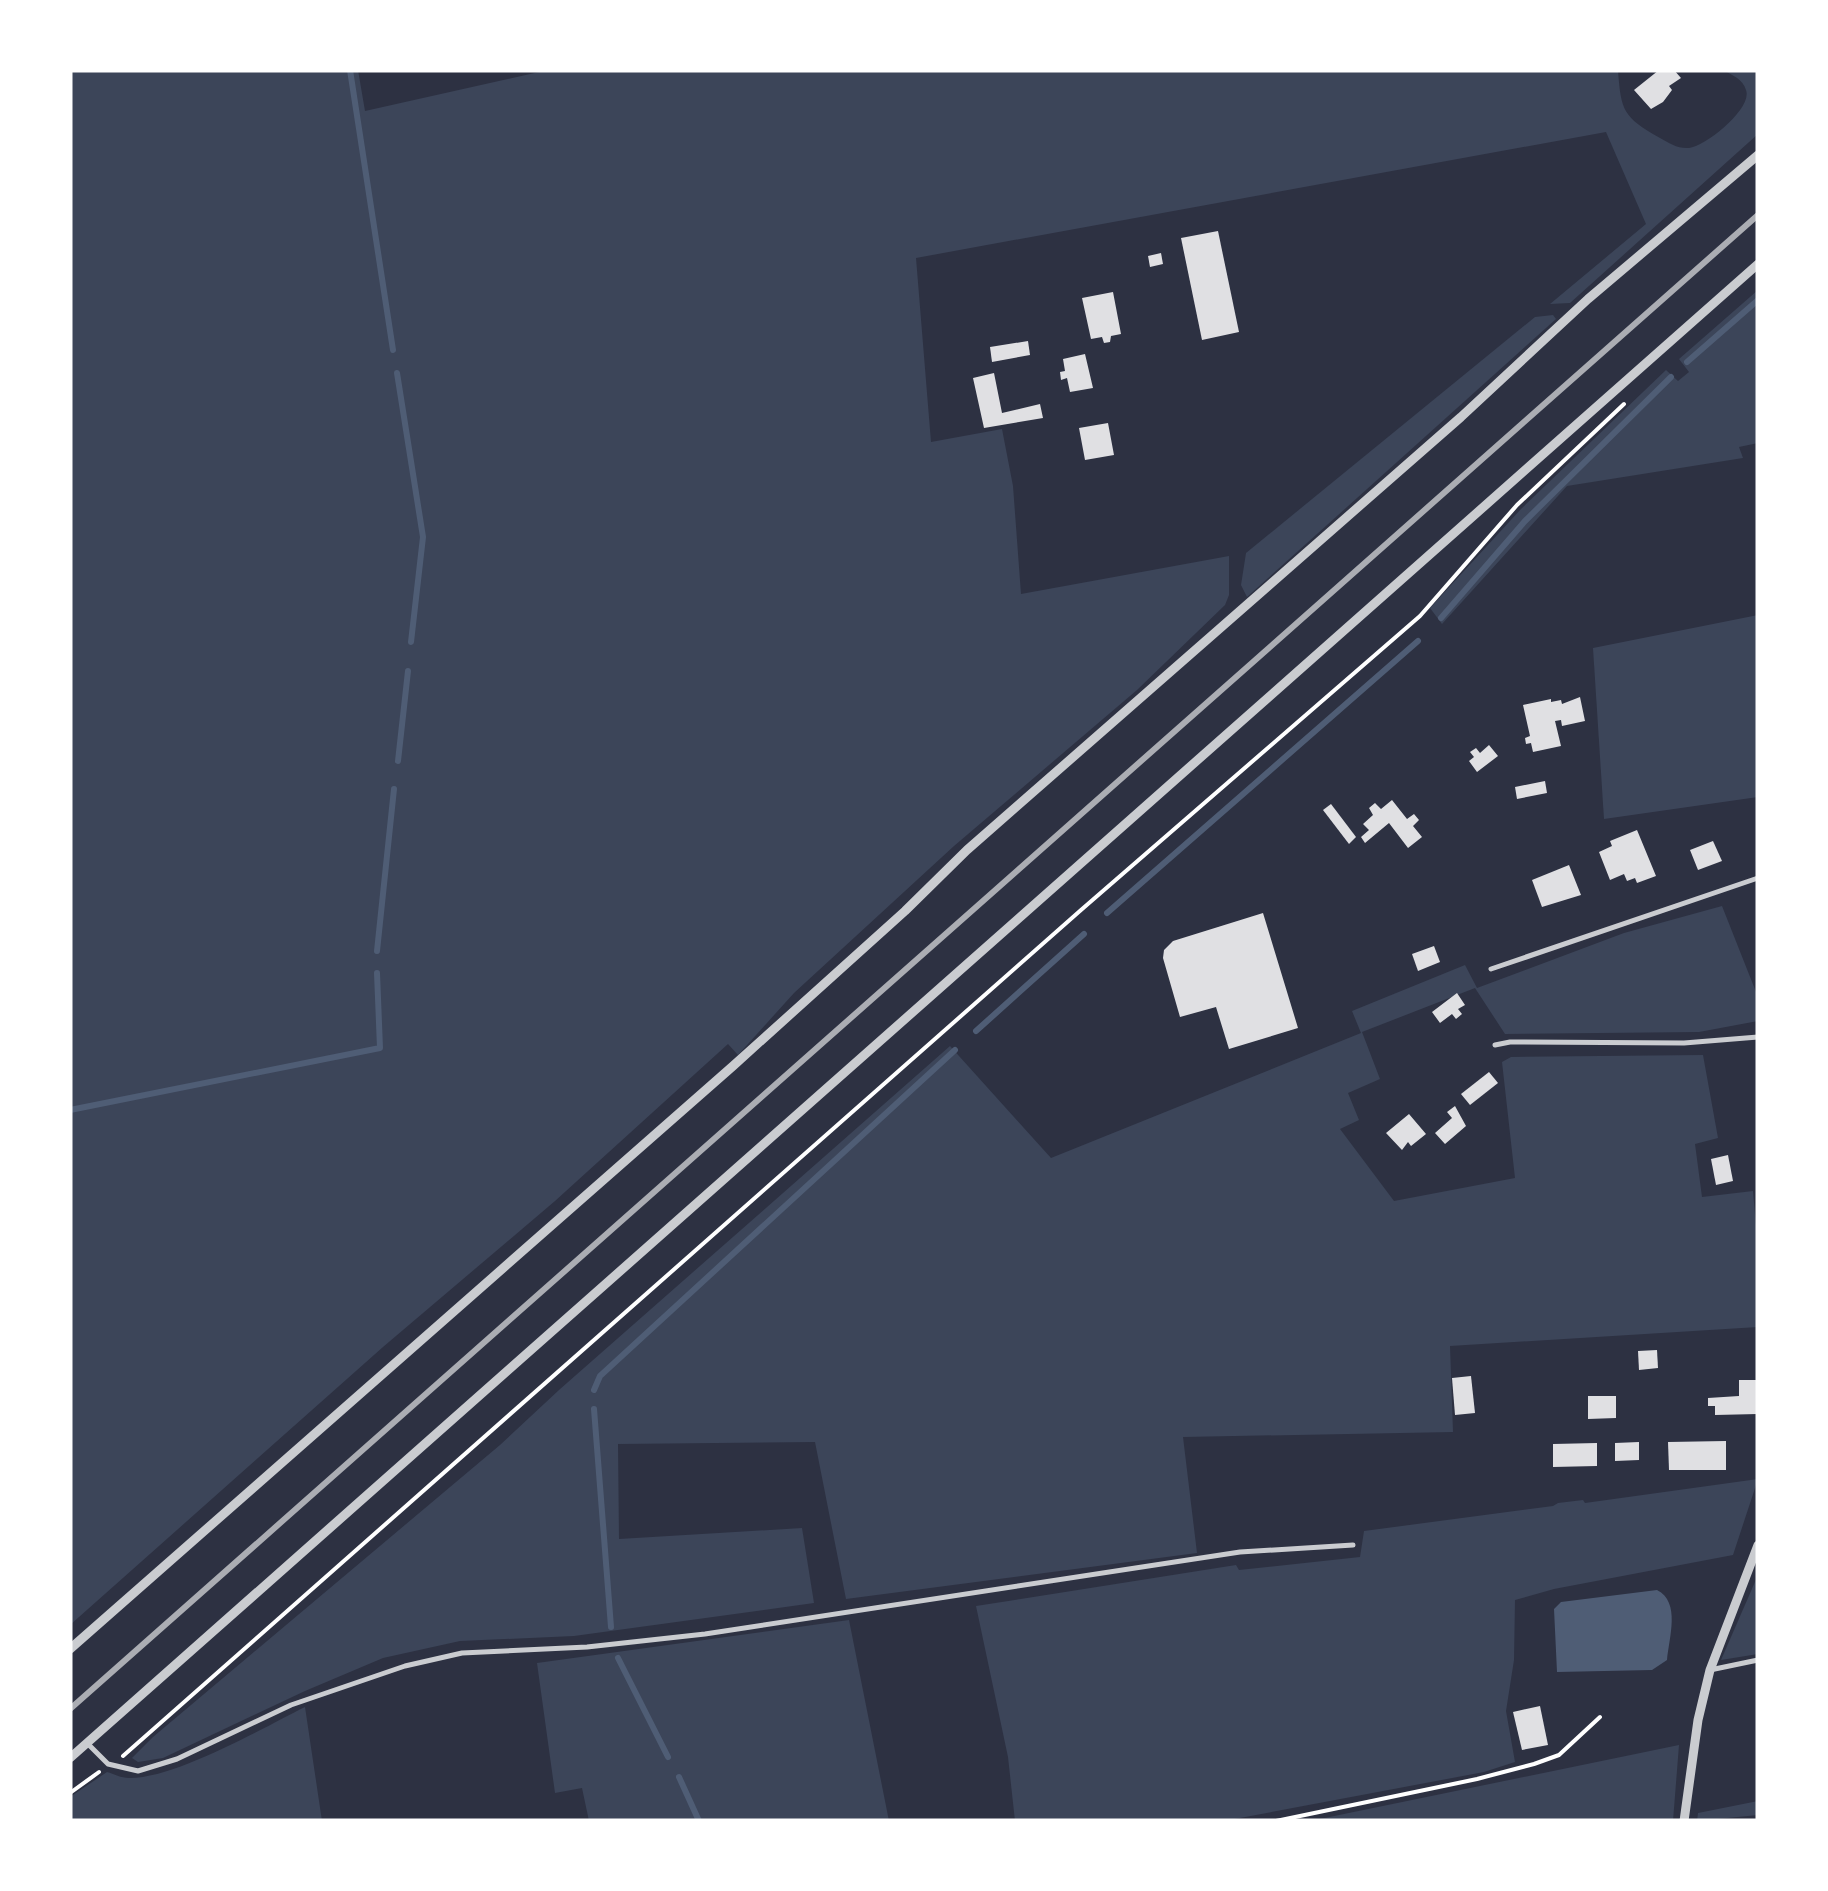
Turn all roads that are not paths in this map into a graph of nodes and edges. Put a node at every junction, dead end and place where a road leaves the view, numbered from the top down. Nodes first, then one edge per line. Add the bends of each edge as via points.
1 (1758, 155) edge
2 (1758, 264) edge
3 (1758, 878) edge
4 (1491, 970) dead end
5 (1758, 1037) edge
6 (1495, 1046) dead end
7 (1758, 1544) edge
8 (1353, 1545) dead end
9 (70, 1649) edge
10 (1758, 1660) edge
11 (1710, 1670) junction
12 (87, 1744) junction
13 (70, 1758) edge
14 (1684, 1821) edge

1 - 9 street via 1584,302 733,1066
2 - 12 street
3 - 4 lane
5 - 6 lane
7 - 11 street
8 - 12 lane via 1240,1552 705,1634 462,1653 291,1705 138,1770 108,1764
10 - 11 lane
11 - 14 street
12 - 13 street

